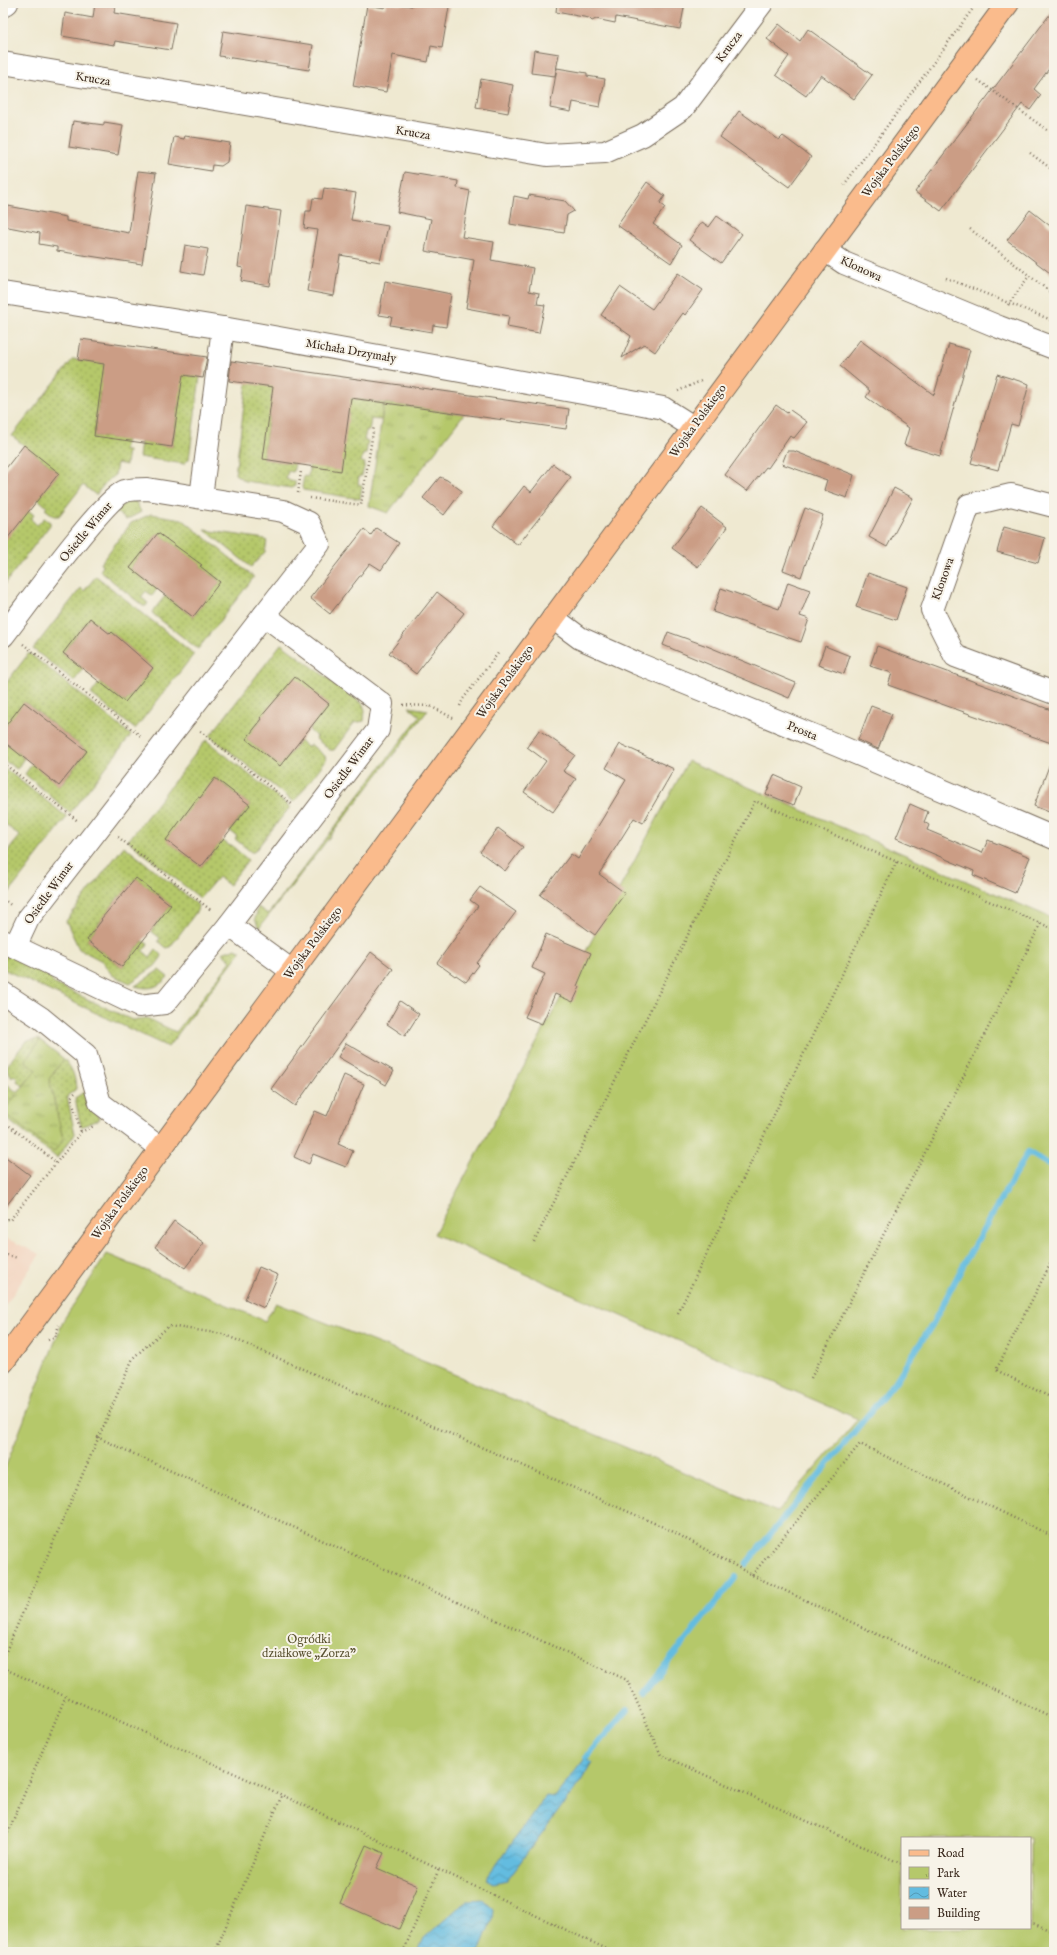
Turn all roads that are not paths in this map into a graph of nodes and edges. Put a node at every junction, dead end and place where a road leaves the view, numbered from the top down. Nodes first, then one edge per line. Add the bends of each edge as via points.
1 (6, 3) edge
2 (762, 3) edge
3 (1008, 3) edge
4 (3, 6) edge
5 (3, 63) edge
6 (825, 250) junction
7 (3, 293) edge
8 (223, 328) junction
9 (1054, 348) edge
10 (693, 427) junction
11 (202, 497) junction
12 (1054, 506) edge
13 (264, 615) junction
14 (553, 618) junction
15 (5, 634) edge
16 (1054, 693) edge
17 (1054, 838) edge
18 (229, 925) junction
19 (9, 944) edge
20 (292, 971) junction
21 (3, 993) edge
22 (160, 1148) junction
23 (3, 1362) edge

1 - 4 street
2 - 5 street, Krucza via 683,108 643,135 604,152 547,155
3 - 6 main road, Wojska Polskiego
6 - 9 street, Klonowa via 844,263
6 - 10 main road, Wojska Polskiego
7 - 8 street, Michała Drzymały
8 - 10 street, Michała Drzymały via 663,408
8 - 11 street
10 - 14 main road, Wojska Polskiego
11 - 13 street, Osiedle Wimar via 283,511 309,523 319,544
11 - 15 street, Osiedle Wimar via 147,489 125,491 109,502
12 - 16 street, Klonowa via 1011,495 969,506 932,610 955,656
13 - 18 street, Osiedle Wimar via 382,704 378,730
13 - 19 street, Osiedle Wimar
14 - 17 street, Prosta via 580,638 636,663
14 - 20 main road, Wojska Polskiego
18 - 19 street, Osiedle Wimar via 165,1003 139,1006
18 - 20 street
20 - 22 main road, Wojska Polskiego
21 - 22 street via 41,1018 86,1055 100,1103
22 - 23 main road, Wojska Polskiego

